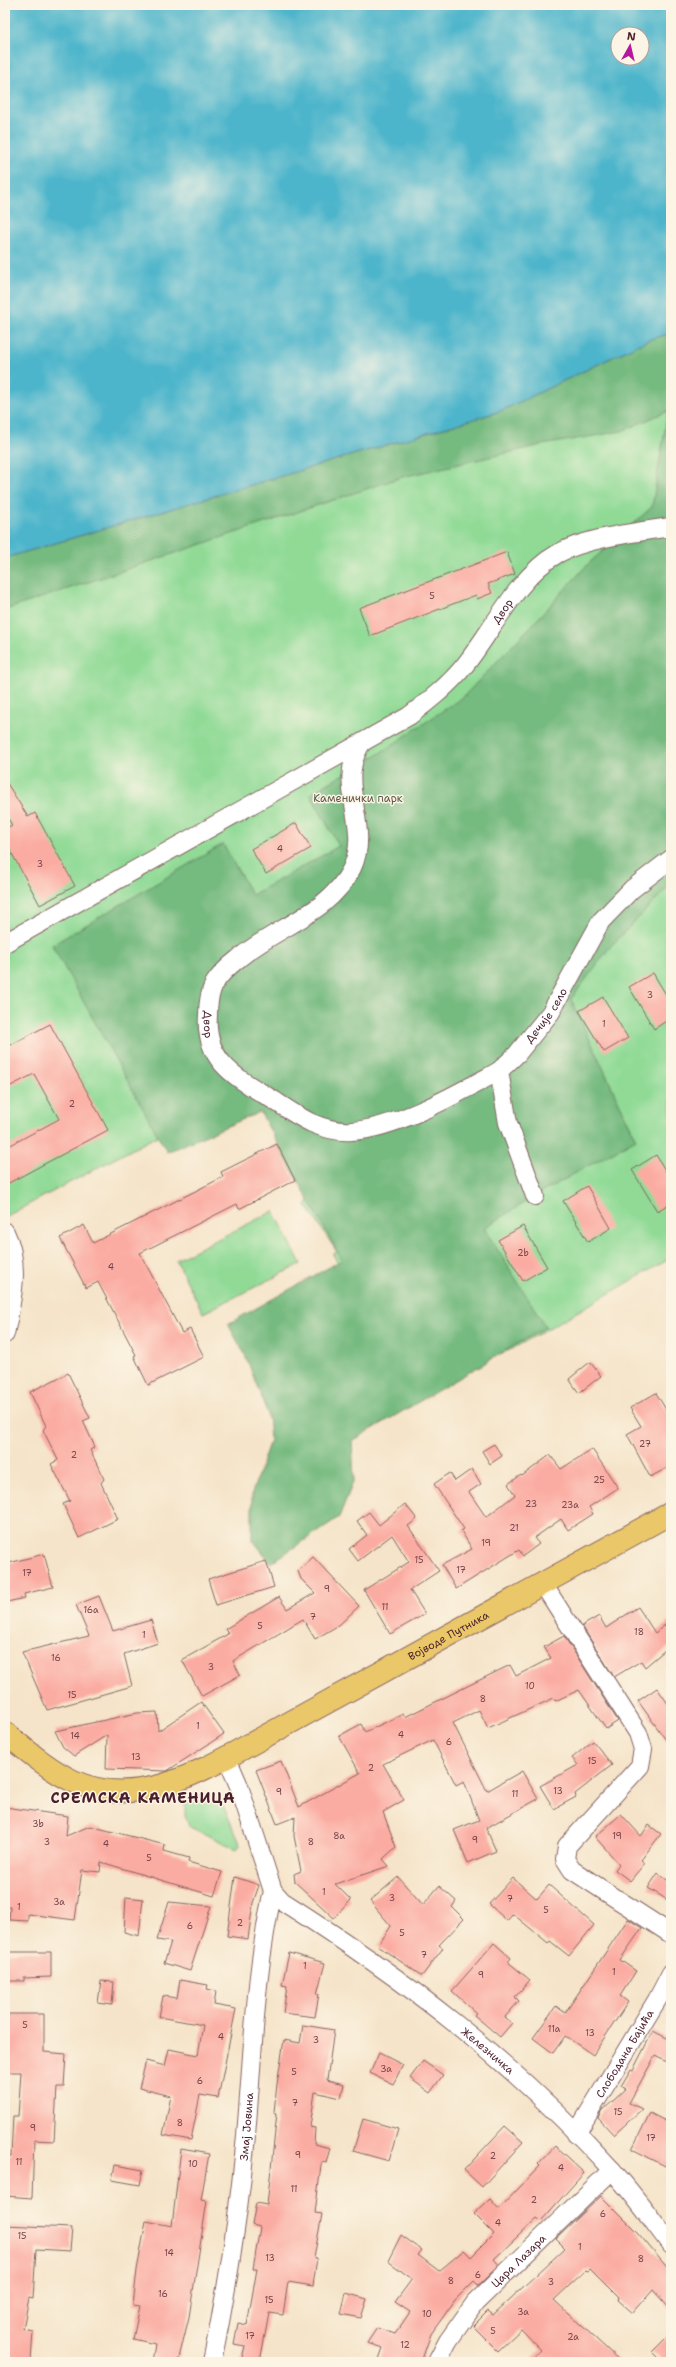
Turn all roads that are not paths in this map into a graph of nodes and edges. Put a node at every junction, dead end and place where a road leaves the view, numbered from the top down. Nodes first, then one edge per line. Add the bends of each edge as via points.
1 (671, 526) edge
2 (361, 744) junction
3 (671, 858) edge
4 (5, 943) edge
5 (499, 1071) junction
6 (535, 1196) dead end
7 (5, 1232) edge
8 (5, 1334) edge
9 (671, 1513) edge
10 (543, 1584) junction
11 (5, 1733) edge
12 (226, 1758) junction
13 (273, 1891) junction
14 (671, 1934) edge
15 (671, 1973) edge
16 (576, 2134) junction
17 (612, 2170) junction
18 (671, 2245) edge
19 (212, 2362) edge
20 (437, 2362) edge

1 - 2 street, Двор via 573,546 534,570 464,666 441,692 409,716
2 - 4 street, Двор
2 - 5 street, Двор via 353,757 350,772 359,830 358,848 350,872 343,885 327,900 303,918 262,940 220,975 209,1000 207,1026 210,1043 229,1072 244,1083 302,1119 319,1127 336,1130 353,1131 386,1124 455,1094
3 - 5 street, Дечије село via 632,889 601,922 551,1012 517,1054
5 - 6 street via 508,1123
7 - 8 street via 15,1272
9 - 10 main road, Војводе Путника
10 - 12 main road, Војводе Путника
10 - 14 street via 638,1733 643,1749 640,1766 567,1846 566,1862 572,1870
11 - 12 main road, Војводе Путника via 67,1778 100,1788 128,1790 157,1787 195,1775
12 - 13 street via 239,1786
13 - 16 street, Железничка via 282,1901 369,1958 458,2025 518,2076
13 - 19 street, Змај Јовина via 260,1969 245,2146 232,2250
15 - 16 street, Слободана Бајића via 658,2000
16 - 17 street, Железничка
17 - 18 street, Железничка
17 - 20 street, Цара Лазара via 476,2303 448,2341

